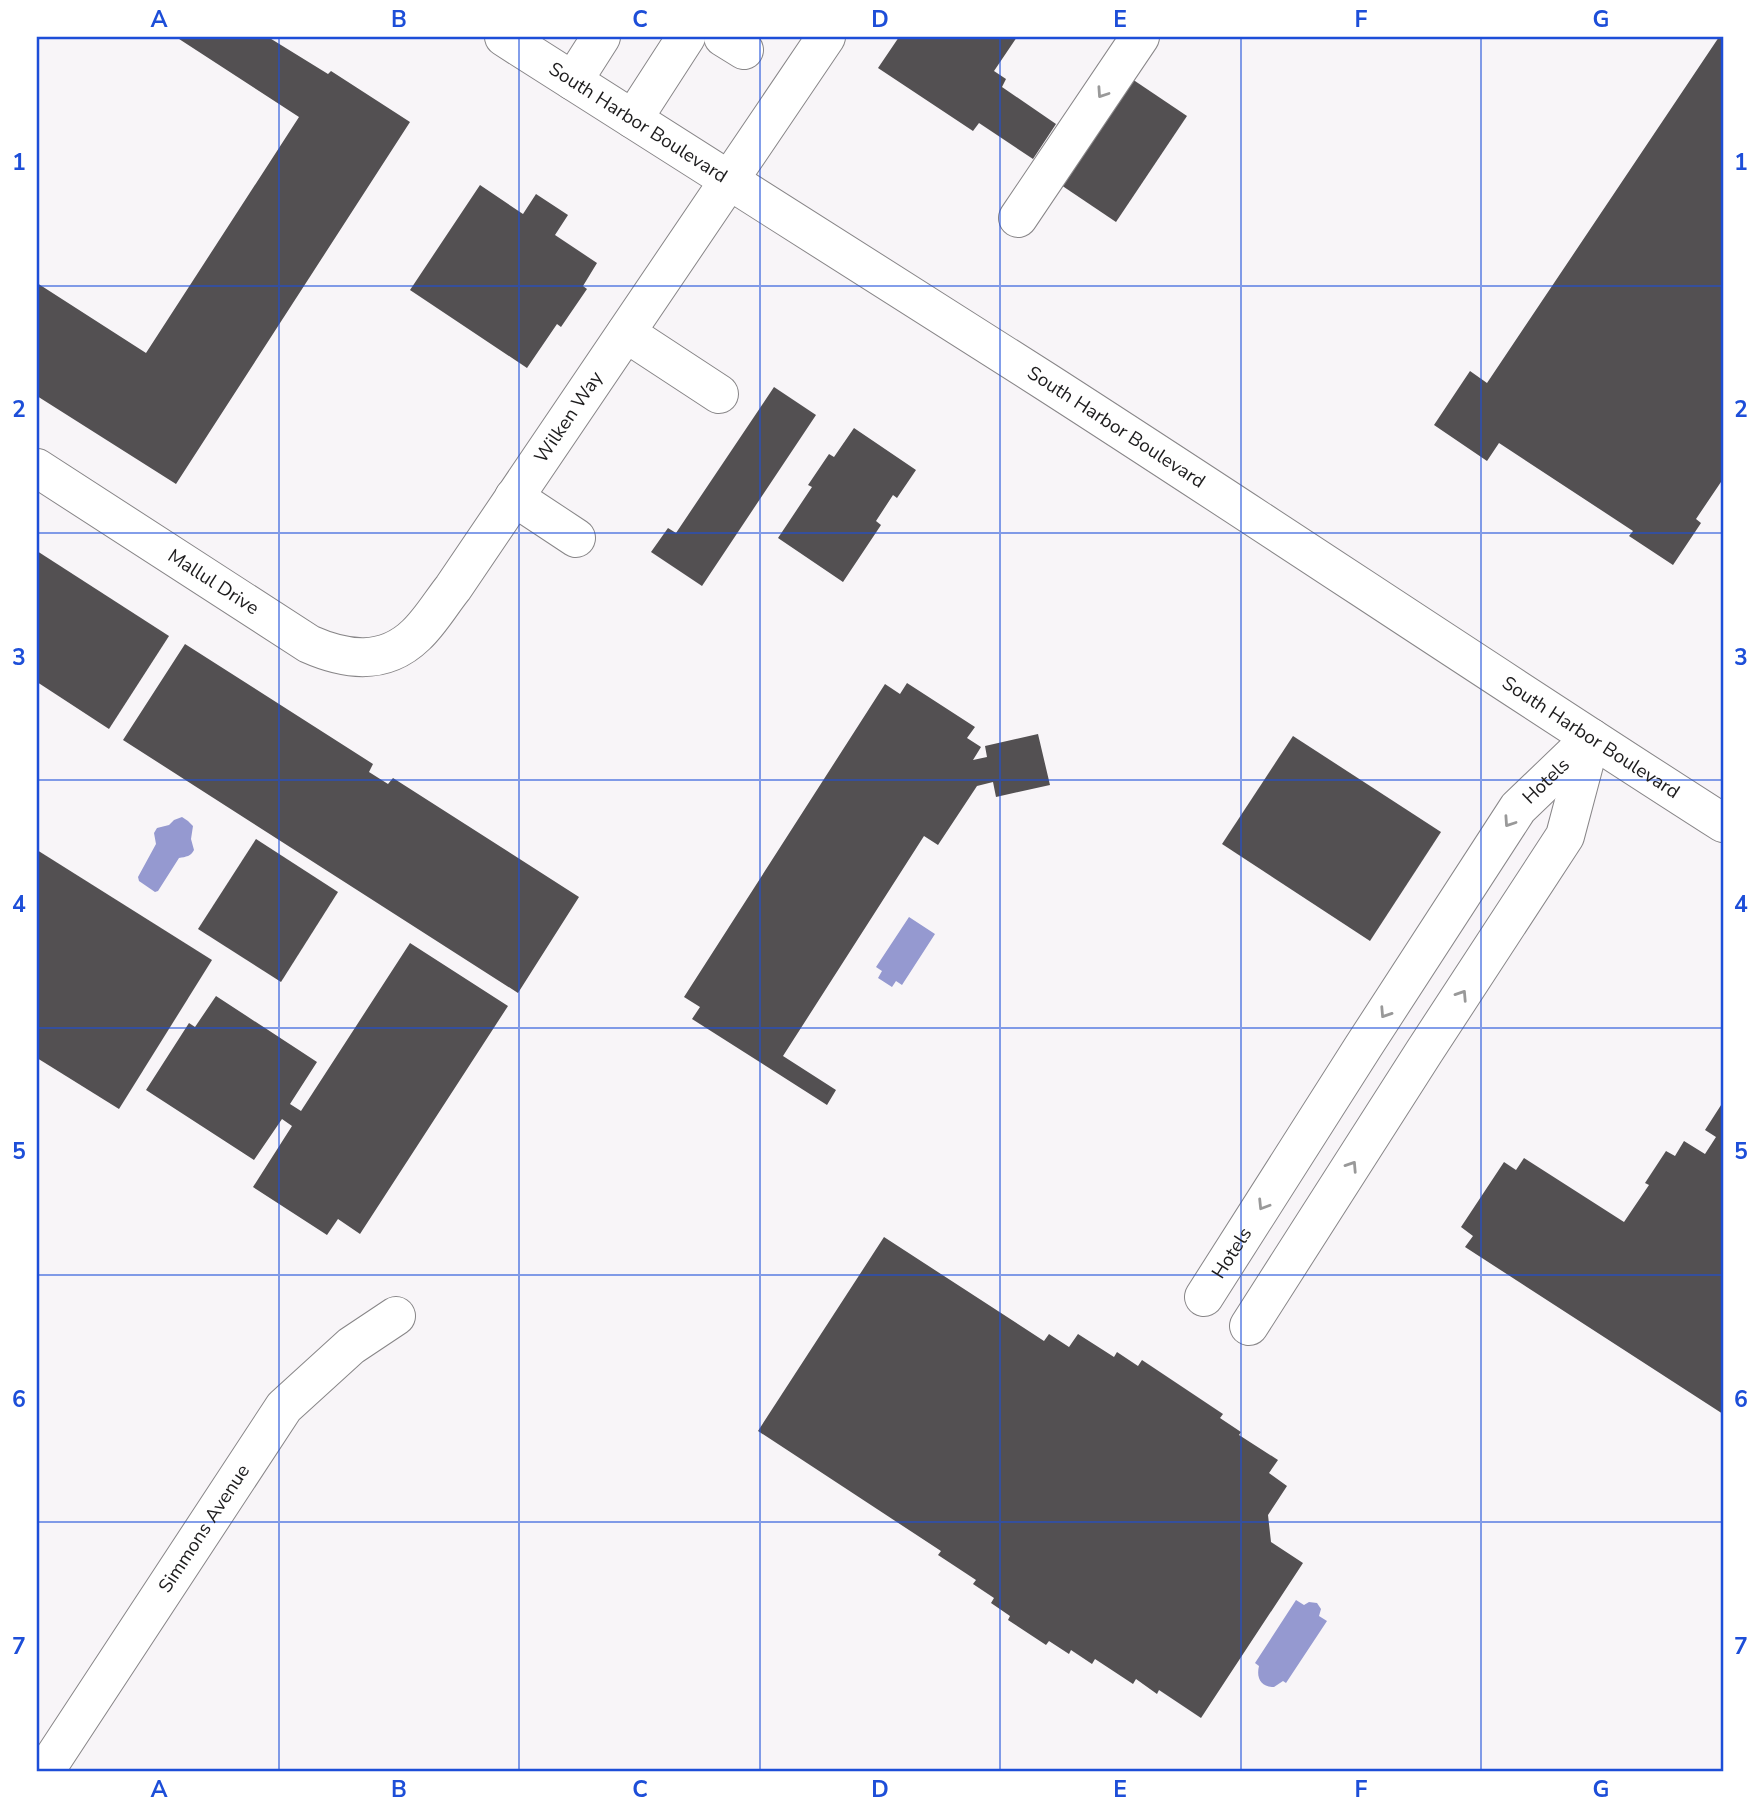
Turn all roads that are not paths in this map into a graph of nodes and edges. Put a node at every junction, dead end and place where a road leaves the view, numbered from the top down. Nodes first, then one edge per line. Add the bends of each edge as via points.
1 (504, 37) edge
2 (601, 37) edge
3 (686, 37) edge
4 (826, 37) edge
5 (1140, 37) edge
6 (573, 80) junction
7 (634, 119) junction
8 (729, 181) junction
9 (1018, 218) dead end
10 (626, 333) junction
11 (719, 394) dead end
12 (37, 468) edge
13 (514, 497) junction
14 (576, 538) dead end
15 (402, 646) joint
16 (1591, 738) junction
17 (1723, 823) edge
18 (1205, 1297) dead end
19 (396, 1316) dead end
20 (1249, 1326) dead end
21 (45, 1771) edge

1 - 6 street, South Harbor Boulevard
2 - 6 street
3 - 7 street
4 - 8 street, Wilken Way
5 -> 9 street
6 - 7 street, South Harbor Boulevard
7 - 8 street, South Harbor Boulevard
8 - 10 street, Wilken Way
8 - 16 street, South Harbor Boulevard via 914,296
10 - 11 street
10 - 13 street, Wilken Way
12 - 15 street, Mallul Drive via 309,644 360,658
13 - 14 street
13 - 15 street, Wilken Way via 453,588 417,635
16 - 17 street, South Harbor Boulevard
16 -> 18 street, Hotels via 1518,808
20 -> 16 street, Hotels via 1565,836
19 - 21 street, Simmons Avenue via 351,1346 284,1407

